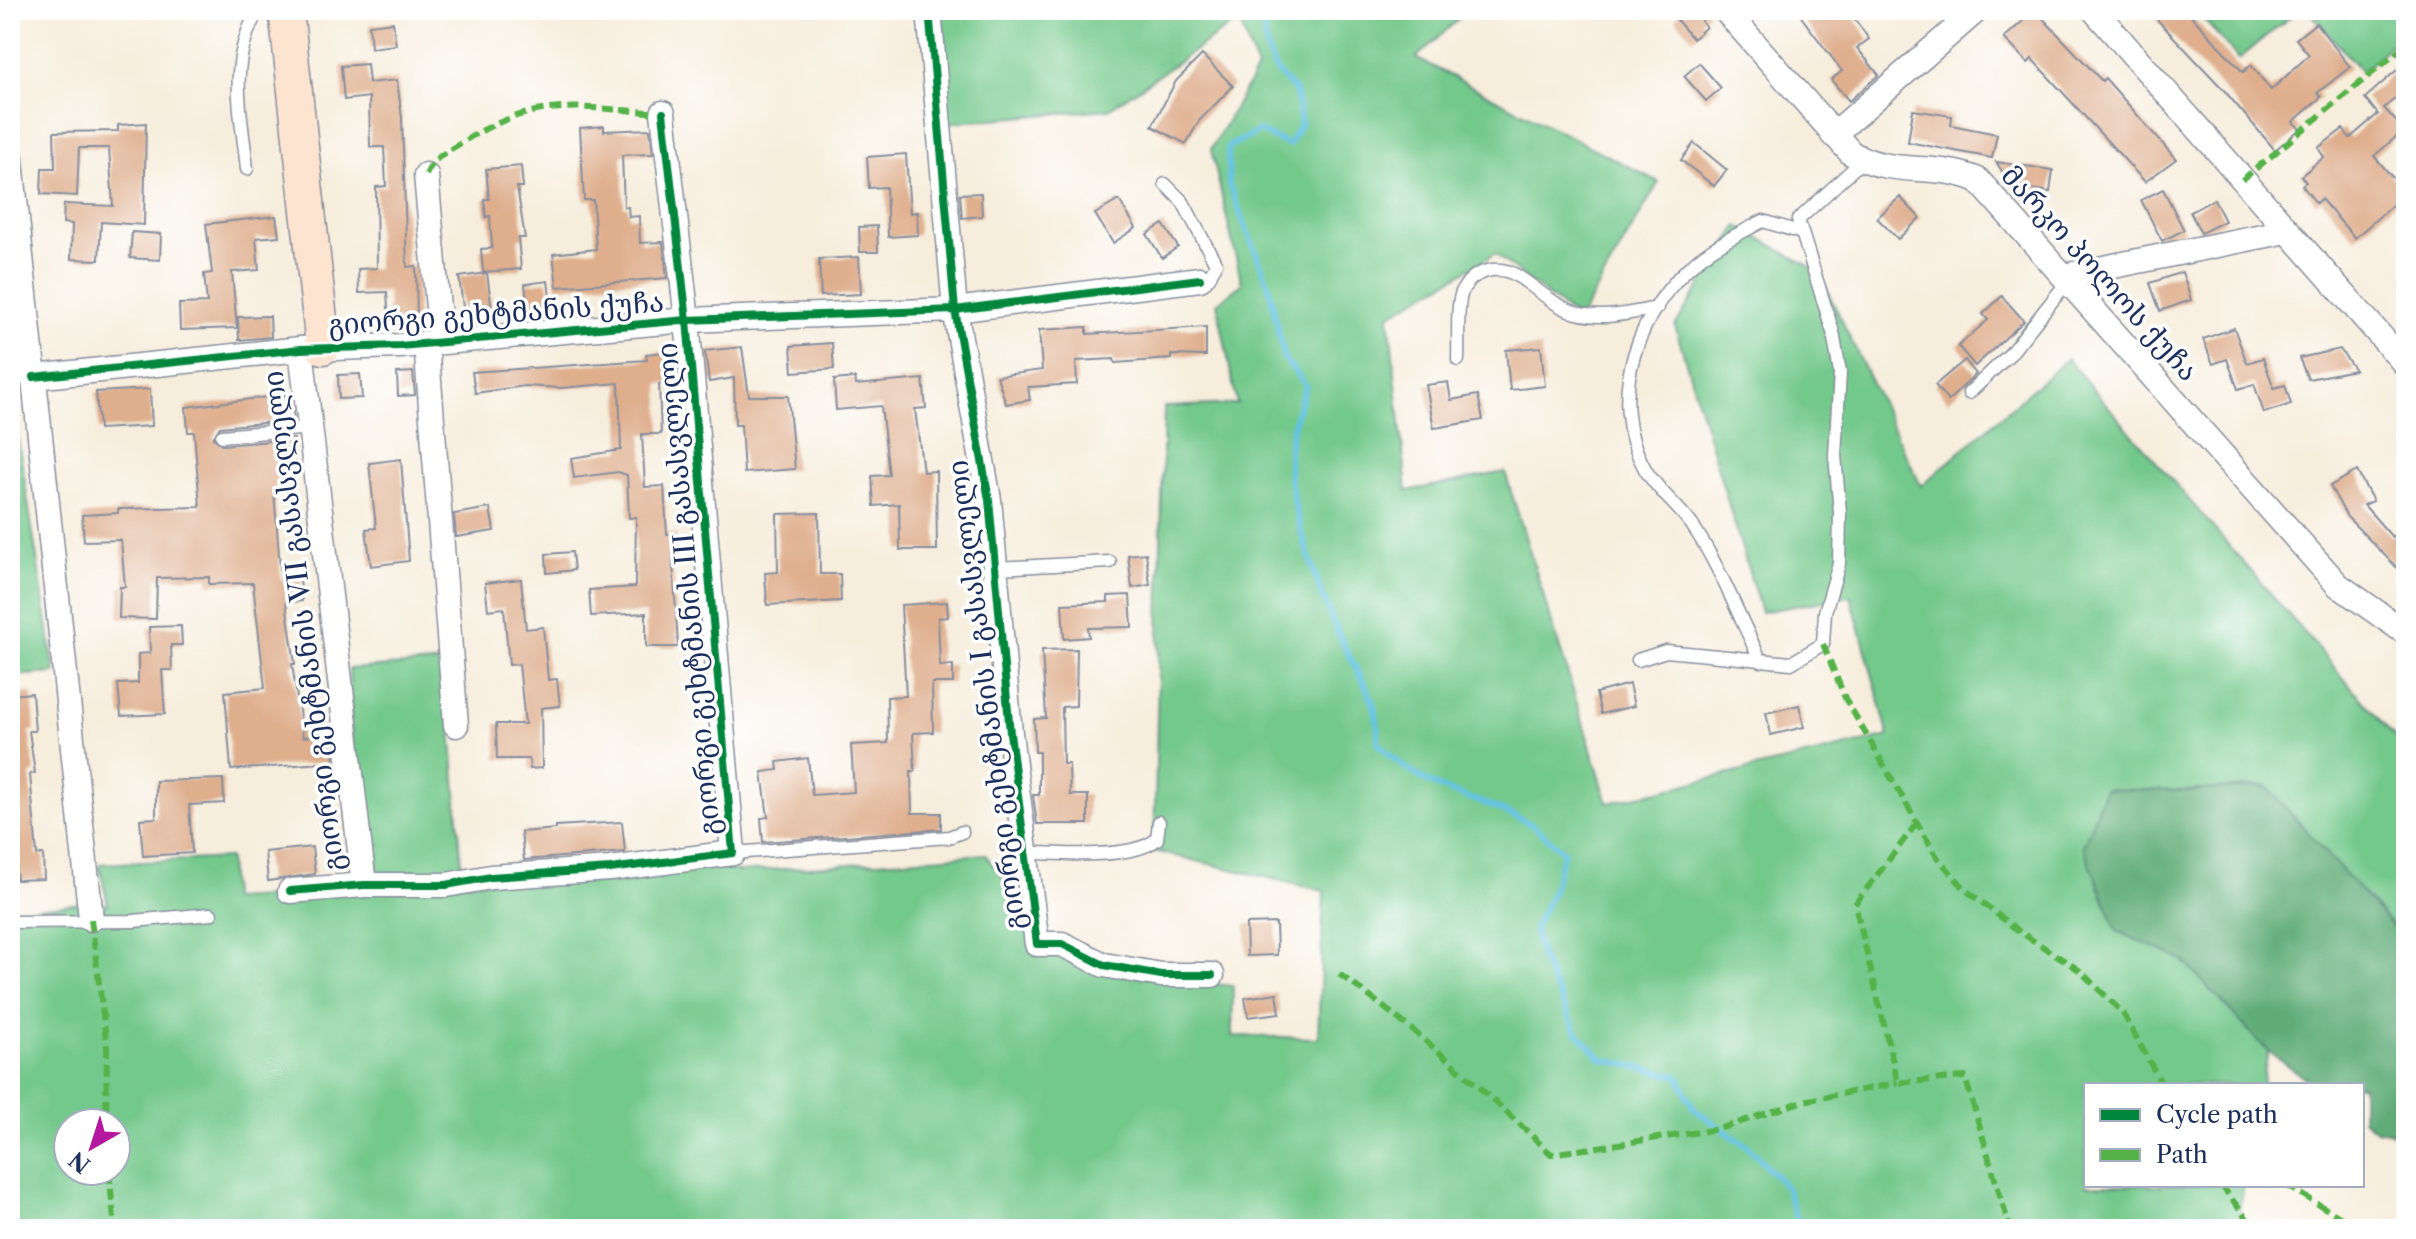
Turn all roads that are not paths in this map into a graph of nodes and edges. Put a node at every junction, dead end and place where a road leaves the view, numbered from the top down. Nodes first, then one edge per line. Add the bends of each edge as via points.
1 (258, 10) edge
2 (286, 10) edge
3 (929, 10) edge
4 (1725, 10) edge
5 (1977, 10) edge
6 (2094, 10) edge
7 (663, 113) dead end
8 (1833, 135) junction
9 (10, 152) edge
10 (1863, 160) junction
11 (247, 169) dead end
12 (426, 175) dead end
13 (1165, 184) dead end
14 (2287, 231) junction
15 (1799, 232) junction
16 (1200, 279) joint
17 (2066, 279) junction
18 (1657, 308) junction
19 (955, 310) junction
20 (687, 320) junction
21 (433, 342) junction
22 (312, 348) junction
23 (1458, 360) dead end
24 (2406, 365) edge
25 (22, 378) edge
26 (1969, 393) dead end
27 (311, 428) junction
28 (222, 436) dead end
29 (1110, 562) dead end
30 (996, 568) junction
31 (2406, 633) edge
32 (1638, 660) dead end
33 (1761, 661) junction
34 (456, 725) dead end
35 (1159, 822) dead end
36 (962, 832) dead end
37 (1024, 852) junction
38 (733, 853) junction
39 (364, 885) junction
40 (290, 891) dead end
41 (211, 914) dead end
42 (91, 919) junction
43 (10, 922) edge
44 (1212, 975) dead end

1 - 11 lane via 242,44 236,78
2 - 22 street
3 - 19 street, გიორგი გეხტმანის I გასასვლელი
4 - 8 street, მარკო პოლოს ქუჩა
5 - 8 street
6 - 14 street
7 - 20 street, გიორგი გეხტმანის III გასასვლელი
8 - 10 street, მარკო პოლოს ქუჩა
9 - 25 street
10 - 15 lane via 1804,212
10 - 17 street, მარკო პოლოს ქუჩა via 1899,170 1929,167 1958,172 1978,180
12 - 21 street
13 - 16 lane via 1183,202 1216,264 1209,278
14 - 17 street
14 - 24 street
15 - 18 lane via 1763,221 1730,238 1699,258
15 - 33 lane via 1830,320 1840,373 1835,455 1839,564 1825,612 1823,644 1791,663
16 - 19 street, გიორგი გეხტმანის ქუჩა
17 - 26 lane via 2019,344
17 - 31 street, მარკო პოლოს ქუჩა via 2338,585
18 - 23 lane via 1602,316 1577,313 1518,276 1492,269 1475,277 1461,293
18 - 33 lane via 1640,332 1630,365 1627,404 1636,448 1646,470 1693,526
19 - 20 street, გიორგი გეხტმანის ქუჩა
19 - 30 street, გიორგი გეხტმანის I გასასვლელი
20 - 21 street, გიორგი გეხტმანის ქუჩა
20 - 38 street, გიორგი გეხტმანის III გასასვლელი
21 - 22 street, გიორგი გეხტმანის ქუჩა
21 - 34 street
22 - 25 street, გიორგი გეხტმანის ქუჩა
22 - 27 street, გიორგი გეხტმანის VII გასასვლელი
25 - 42 street
27 - 28 lane
27 - 39 street, გიორგი გეხტმანის VII გასასვლელი
29 - 30 lane
30 - 37 street, გიორგი გეხტმანის I გასასვლელი
32 - 33 lane via 1666,651
35 - 37 lane via 1157,839 1146,846 1113,852
36 - 38 lane
37 - 44 street, გიორგი გეხტმანის I გასასვლელი via 1037,944 1062,944 1104,965 1161,975
38 - 39 street via 446,885
39 - 40 street
41 - 42 lane
42 - 43 lane

